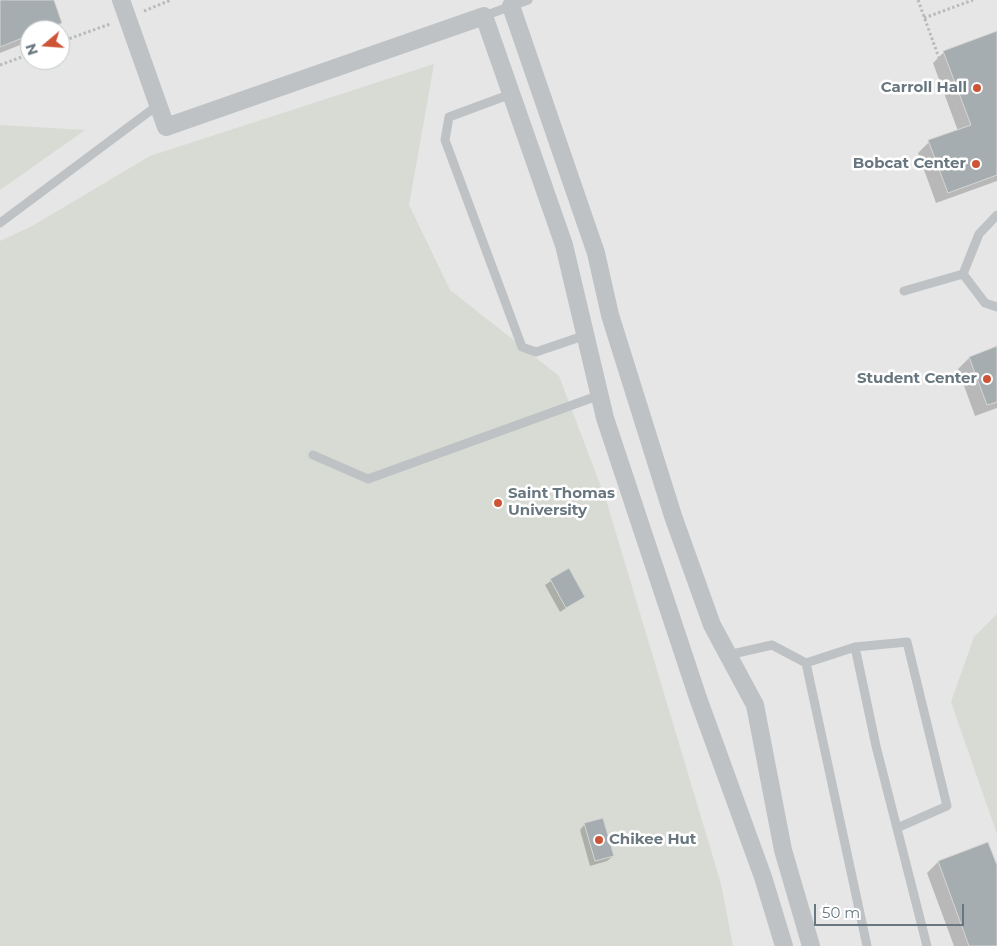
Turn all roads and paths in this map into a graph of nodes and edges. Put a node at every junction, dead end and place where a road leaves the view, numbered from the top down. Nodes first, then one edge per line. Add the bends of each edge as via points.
1 (122, 0) edge
2 (528, 0) edge
3 (918, 0) edge
4 (973, 0) edge
5 (511, 6) junction
6 (484, 16) junction
7 (924, 18) junction
8 (20, 58) edge
9 (0, 65) edge
10 (511, 94) junction
11 (158, 105) junction
12 (964, 127) dead end
13 (997, 215) edge
14 (0, 223) edge
15 (963, 274) junction
16 (904, 291) dead end
17 (997, 306) edge
18 (586, 335) junction
19 (600, 395) junction
20 (313, 455) dead end
21 (855, 647) junction
22 (728, 655) junction
23 (806, 663) junction
24 (897, 828) junction
25 (784, 946) edge
26 (811, 946) edge
27 (868, 946) edge
28 (926, 946) edge

1 - 11 street
2 - 5 lane
3 - 7 path
4 - 7 path
5 - 6 lane
5 - 22 street via 596,253 610,315 673,516 712,626
6 - 10 street
6 - 11 street via 166,128
7 - 12 path
8 - 9 path
10 - 18 street via 564,245
10 - 18 lane via 449,117 445,140 522,348 536,352
11 - 14 lane
13 - 15 lane via 979,234
15 - 16 lane
15 - 17 lane via 985,303
18 - 19 street
19 - 20 lane via 368,479
19 - 25 street via 605,418
21 - 23 lane
21 - 24 lane
21 - 24 lane via 907,642 947,806
22 - 23 lane via 772,645
22 - 26 street via 755,705 783,850
23 - 27 lane
24 - 28 lane

